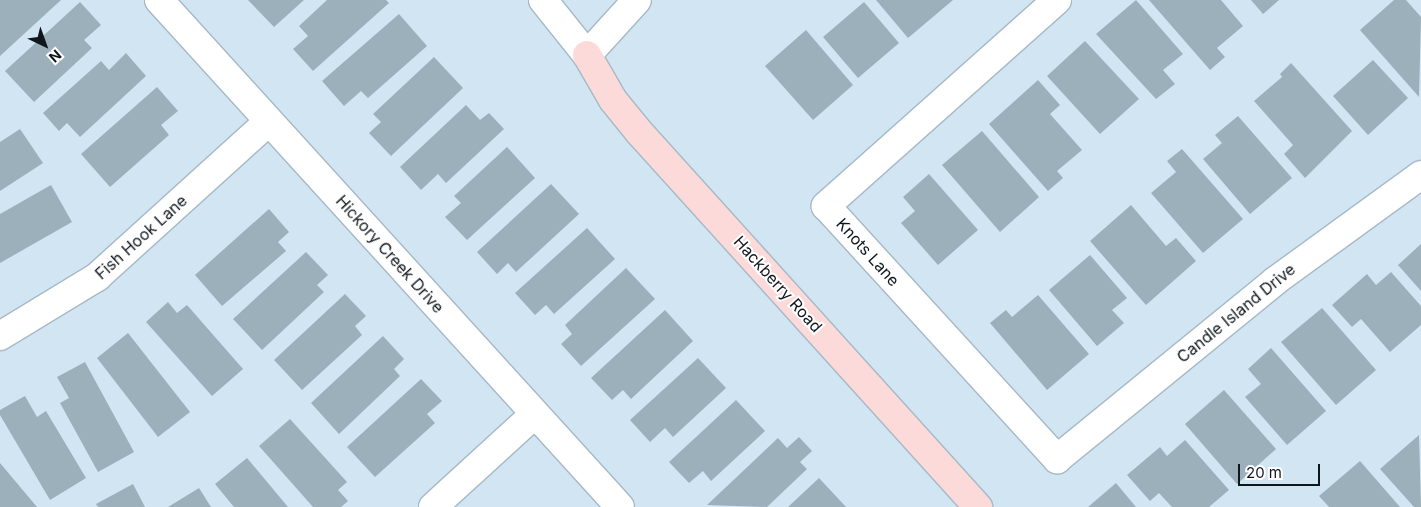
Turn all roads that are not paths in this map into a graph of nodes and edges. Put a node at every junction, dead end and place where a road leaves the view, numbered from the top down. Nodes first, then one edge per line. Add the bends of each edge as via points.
1 (159, 0) edge
2 (543, 0) edge
3 (637, 0) edge
4 (1057, 0) edge
5 (587, 55) junction
6 (270, 121) junction
7 (1421, 175) edge
8 (0, 336) edge
9 (536, 414) junction
10 (1056, 459) joint
11 (433, 507) edge
12 (620, 507) edge
13 (978, 507) edge

1 - 6 street, Hickory Creek Drive
2 - 5 street
3 - 5 street
4 - 10 street, Knots Lane via 826,206
5 - 13 street, Hackberry Road via 613,100 639,132
6 - 8 street, Fish Hook Lane via 97,277
6 - 9 street, Hickory Creek Drive
7 - 10 street, Candle Island Drive via 1275,281
9 - 11 street
9 - 12 street, Hickory Creek Drive

